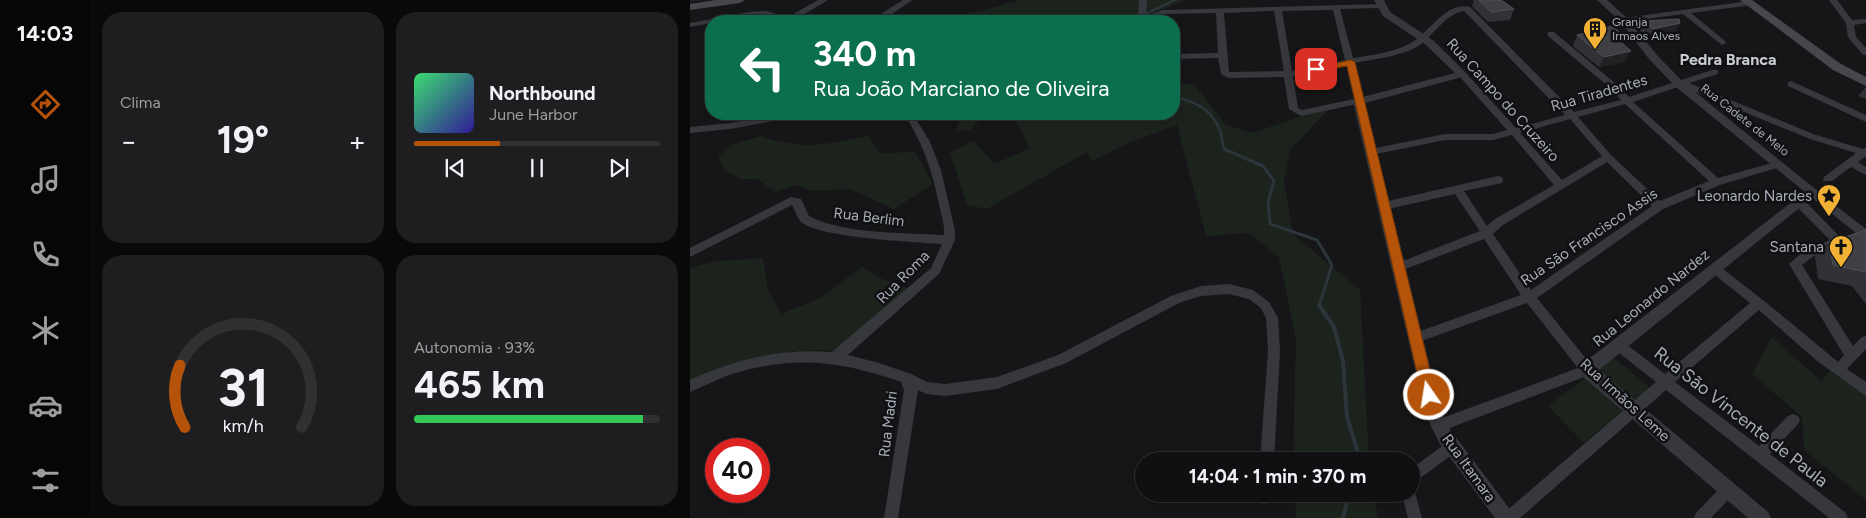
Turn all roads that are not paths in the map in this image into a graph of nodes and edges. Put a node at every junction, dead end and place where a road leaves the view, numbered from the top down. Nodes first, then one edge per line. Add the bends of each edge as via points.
1 (740, 0) edge
2 (824, 0) edge
3 (908, 0) edge
4 (1602, 0) edge
5 (1833, 0) edge
6 (1144, 1) edge
7 (1747, 2) edge
8 (1380, 3) edge
9 (1302, 4) edge
10 (690, 7) edge
11 (1336, 8) junction
12 (1278, 9) junction
13 (1220, 10) junction
14 (1685, 12) junction
15 (752, 15) edge
16 (775, 15) edge
17 (800, 15) edge
18 (886, 15) edge
19 (1143, 15) edge
20 (1156, 15) edge
21 (1624, 20) junction
22 (1866, 21) edge
23 (705, 23) edge
24 (1850, 23) junction
25 (690, 25) edge
26 (1551, 34) dead end
27 (1423, 38) junction
28 (1722, 43) dead end
29 (1866, 53) edge
30 (1222, 55) junction
31 (1180, 57) edge
32 (1351, 62) junction
33 (1715, 72) dead end
34 (1289, 74) junction
35 (1462, 74) junction
36 (1866, 82) edge
37 (1681, 84) junction
38 (1791, 84) dead end
39 (1359, 101) junction
40 (1627, 101) junction
41 (1572, 116) junction
42 (1866, 119) edge
43 (762, 120) edge
44 (913, 120) edge
45 (690, 130) edge
46 (1514, 132) junction
47 (1371, 152) junction
48 (1865, 152) edge
49 (1608, 157) junction
50 (1850, 162) junction
51 (1779, 164) junction
52 (1866, 172) edge
53 (1828, 179) dead end
54 (1498, 180) dead end
55 (1716, 182) junction
56 (1560, 185) junction
57 (1457, 189) junction
58 (1814, 192) junction
59 (1799, 202) junction
60 (1384, 206) junction
61 (1659, 206) junction
62 (1486, 233) junction
63 (1865, 234) edge
64 (950, 240) junction
65 (1838, 241) junction
66 (690, 253) edge
67 (1399, 268) junction
68 (1714, 268) junction
69 (1529, 297) junction
70 (1758, 303) junction
71 (1416, 338) junction
72 (1866, 341) edge
73 (1618, 345) junction
74 (1852, 356) junction
75 (834, 358) junction
76 (1587, 370) junction
77 (1838, 370) junction
78 (906, 378) junction
79 (1666, 382) junction
80 (690, 386) edge
81 (1866, 390) edge
82 (1633, 410) junction
83 (1793, 420) dead end
84 (1439, 426) junction
85 (1452, 446) junction
86 (1268, 452) edge
87 (1760, 456) junction
88 (1420, 471) edge
89 (1728, 490) junction
90 (1411, 502) edge
91 (891, 518) edge
92 (1415, 518) edge
93 (1508, 518) edge
94 (1701, 518) edge
95 (1762, 518) edge
96 (1841, 518) edge

1 - 10 main road
2 - 17 street
3 - 18 street
4 - 21 street, Rua Cadete de Melo
5 - 24 street
6 - 19 street
7 - 14 street
7 - 36 main road via 1837,68
8 - 11 street
8 - 27 street via 1388,16
9 - 11 street
9 - 12 street
11 - 32 street, Rua Itamara
12 - 13 street
12 - 34 street
13 - 20 street
13 - 30 street
14 - 21 street
14 - 28 street
15 - 16 street
21 - 37 street, Rua Cadete de Melo via 1653,58
22 - 24 street
23 - 25 street
24 - 29 street via 1852,37
26 - 40 street
27 - 32 street via 1401,51
27 - 35 street, Rua Campo do Cruzeiro
27 - 41 street via 1452,12 1467,9
30 - 31 street
30 - 34 street via 1225,74 1228,75
32 - 34 street
32 - 39 street, Rua Itamara
33 - 37 street, Rua Tiradentes
34 - 39 street via 1294,109 1301,113
35 - 39 street
35 - 46 street, Rua Campo do Cruzeiro
37 - 40 street, Rua Tiradentes
37 - 48 street via 1813,137
37 - 51 street, Rua Cadete de Melo
38 - 42 street
39 - 47 street, Rua Itamara
40 - 41 street, Rua Tiradentes
40 - 55 street
41 - 46 street, Rua Tiradentes
41 - 49 street
43 - 45 street
44 - 64 street via 933,157
46 - 47 street, Rua Tiradentes via 1486,138 1444,137
46 - 56 street, Rua Campo do Cruzeiro
47 - 60 street, Rua Itamara
48 - 50 street
49 - 56 street
49 - 61 street
50 - 52 street
50 - 53 street
51 - 55 street, Rua São Francisco Assis
51 - 58 street, Rua Cadete de Melo
54 - 57 street
55 - 61 street, Rua São Francisco Assis
56 - 62 street
57 - 60 street
57 - 62 street, Rua Irmãos Leme
58 - 59 street, Rua Leonardo Nardez
58 - 63 street
59 - 65 street
59 - 68 street, Rua Leonardo Nardez
60 - 67 street, Rua Itamara
61 - 69 street, Rua São Francisco Assis
62 - 67 street
62 - 69 street, Rua Irmãos Leme
63 - 65 street
64 - 66 street, Rua Berlim via 827,227 806,220 797,202 786,202
64 - 75 street, Rua Roma via 935,271
65 - 74 street via 1808,254 1795,264
67 - 71 street, Rua Itamara
68 - 70 street
68 - 73 street, Rua Leonardo Nardez
69 - 71 street, Rua São Francisco Assis
69 - 76 street, Rua Irmãos Leme
70 - 77 street
70 - 79 street
71 - 84 street, Rua Itamara
72 - 74 street
73 - 76 street, Rua Leonardo Nardez
73 - 79 street, Rua São Vincente de Paula
74 - 77 street
75 - 78 street, Rua Madri
75 - 80 street, Rua Madri via 800,356 757,362 702,379
76 - 82 street, Rua Irmãos Leme
76 - 84 street, Rua Leonardo Nardez
77 - 81 street
78 - 86 street via 926,388 945,390 997,384 1062,359 1175,299 1201,291 1229,289 1253,295 1272,318
78 - 91 street, Rua Madri via 911,390
79 - 82 street
79 - 87 street, Rua São Vincente de Paula
82 - 89 street, Rua Irmãos Leme
82 - 93 street
83 - 87 street
84 - 85 street, Rua Itamara
85 - 88 street
85 - 93 street, Rua Itamara
87 - 96 street, Rua São Vincente de Paula
89 - 94 street
89 - 95 street, Rua Irmãos Leme
90 - 92 street

